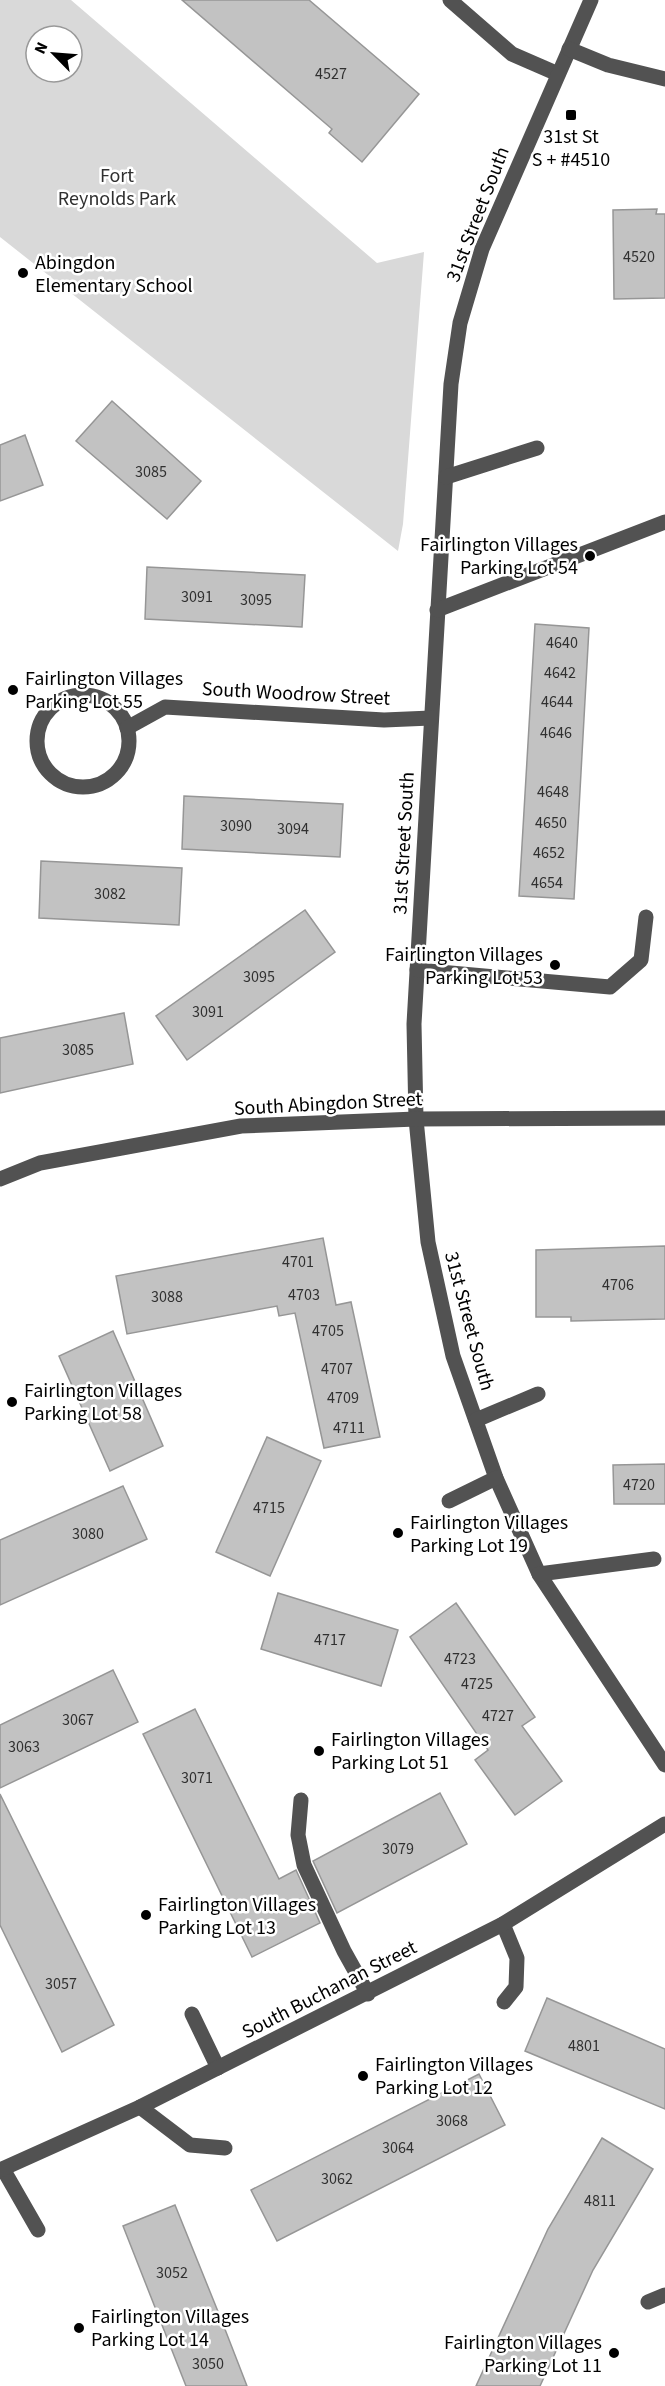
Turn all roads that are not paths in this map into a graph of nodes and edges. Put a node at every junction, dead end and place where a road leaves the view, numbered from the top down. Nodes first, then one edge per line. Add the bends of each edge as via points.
1 (450, 0) edge
2 (591, 0) edge
3 (569, 49) junction
4 (558, 74) junction
5 (665, 80) edge
6 (537, 448) dead end
7 (446, 477) junction
8 (665, 522) edge
9 (437, 610) junction
10 (431, 718) junction
11 (127, 728) junction
12 (646, 917) dead end
13 (417, 970) junction
14 (665, 1118) edge
15 (416, 1119) junction
16 (0, 1179) edge
17 (538, 1394) dead end
18 (476, 1420) junction
19 (496, 1478) junction
20 (449, 1501) dead end
21 (654, 1559) dead end
22 (539, 1574) junction
23 (665, 1765) edge
24 (301, 1800) dead end
25 (665, 1824) edge
26 (502, 1924) junction
27 (368, 1994) junction
28 (504, 2002) dead end
29 (192, 2013) dead end
30 (218, 2068) junction
31 (141, 2108) junction
32 (225, 2148) dead end
33 (2, 2170) edge
34 (38, 2230) dead end
35 (665, 2295) edge
36 (648, 2302) dead end

1 - 4 street via 513,54
2 - 3 street, 31st Street South
3 - 4 street, 31st Street South
3 - 5 street via 608,65
4 - 7 street, 31st Street South via 482,249 460,323 451,384
6 - 7 street
7 - 9 street, 31st Street South
8 - 9 street
9 - 10 street, 31st Street South
10 - 11 street, South Woodrow Street via 384,720 165,707
10 - 13 street, 31st Street South
11 - 11 street via 105,700 94,696 63,699 42,721 38,751 44,765 61,780 82,787 96,785 120,769 129,742
12 - 13 street via 641,960 610,987
13 - 15 street, 31st Street South
14 - 15 street, South Abingdon Street
15 - 16 street, South Abingdon Street via 241,1126 40,1163
15 - 18 street, 31st Street South via 428,1242 453,1356
17 - 18 street
18 - 19 street, 31st Street South
19 - 20 street
19 - 22 street, 31st Street South
21 - 22 street
22 - 23 street, 31st Street South
24 - 27 street via 298,1835 304,1865
25 - 26 street, South Buchanan Street
26 - 27 street, South Buchanan Street
26 - 28 street via 517,1958 516,1987
27 - 30 street, South Buchanan Street
29 - 30 street
30 - 31 street, South Buchanan Street
31 - 32 street via 190,2145
31 - 33 street, South Buchanan Street
33 - 34 street
35 - 36 street

